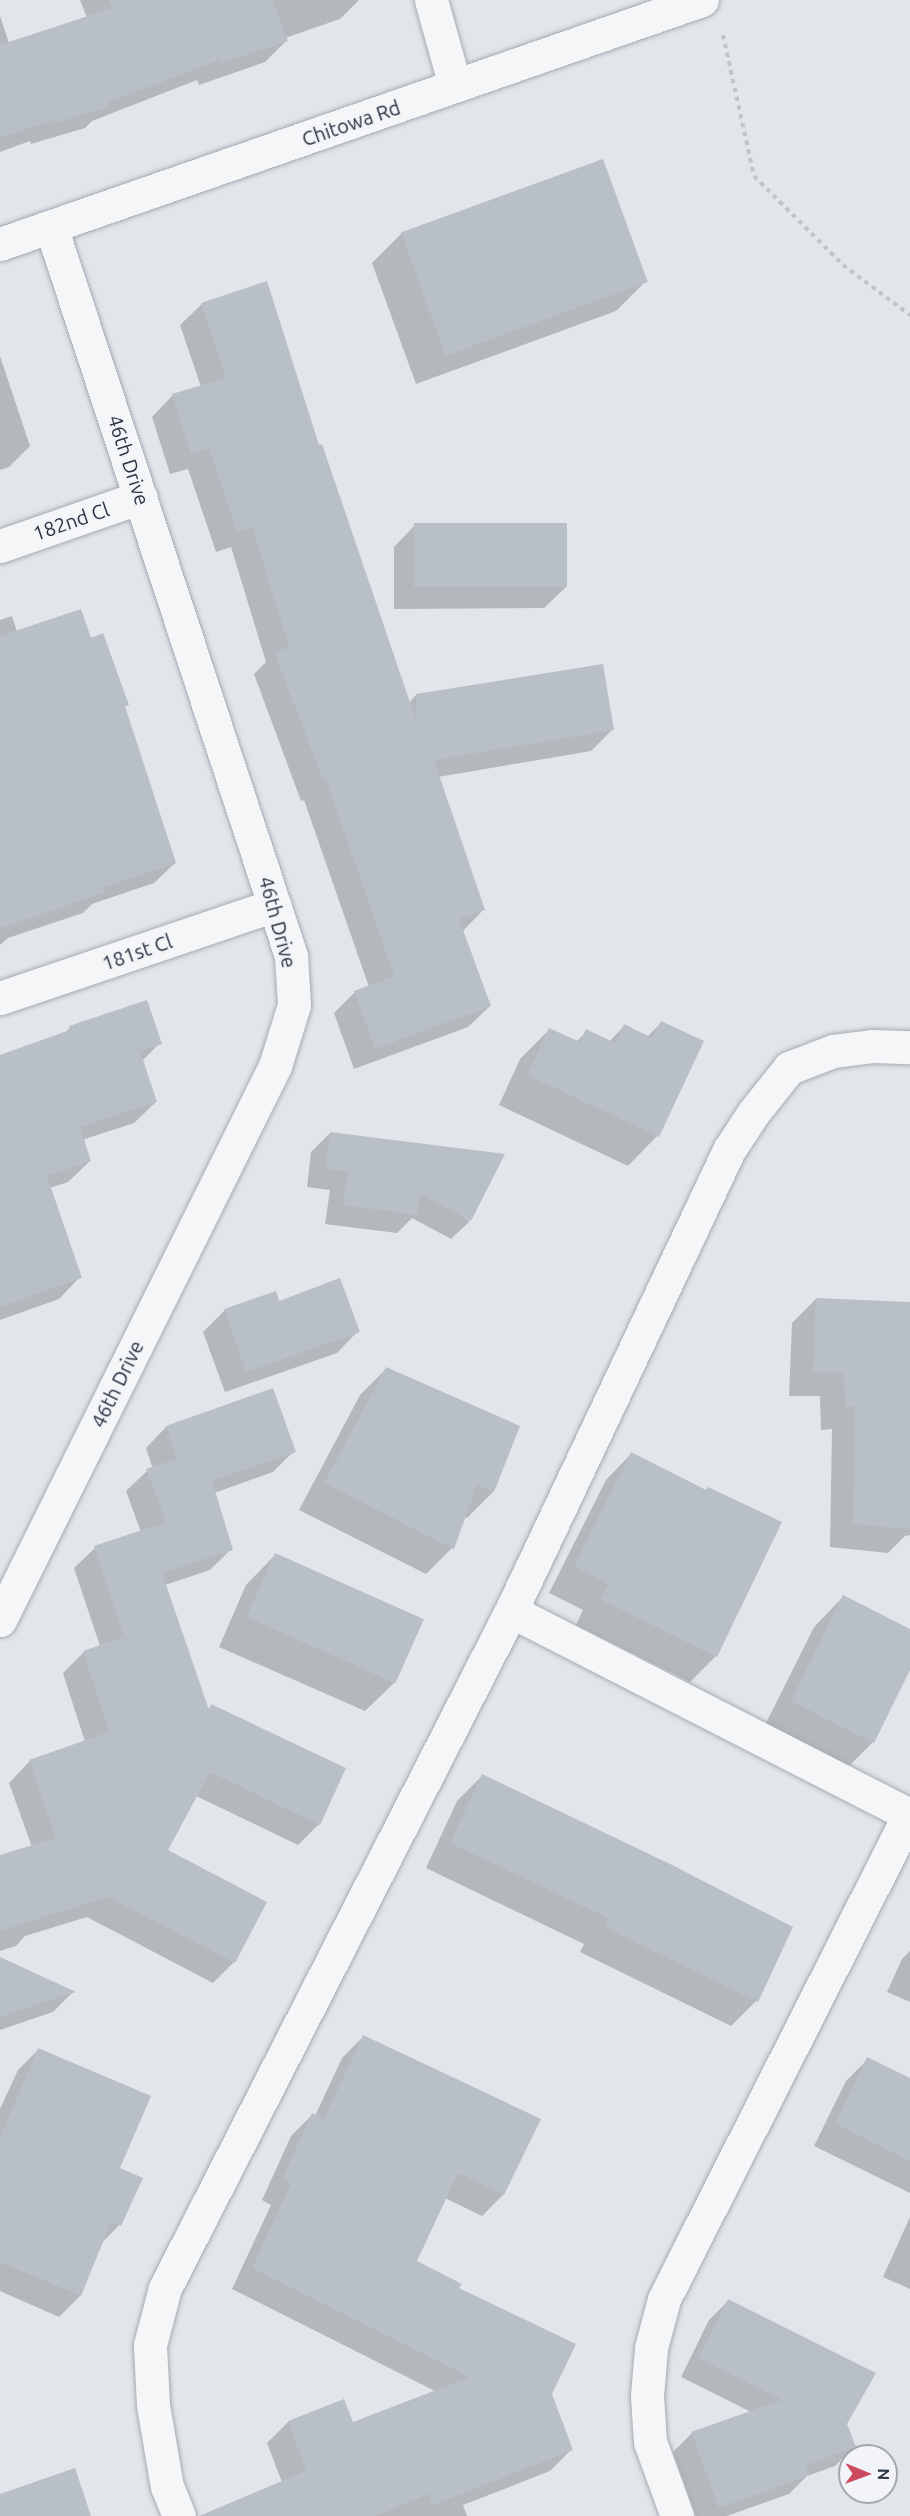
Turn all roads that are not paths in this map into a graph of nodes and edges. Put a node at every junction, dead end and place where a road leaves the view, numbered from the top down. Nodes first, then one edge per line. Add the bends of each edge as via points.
1 (431, 0) edge
2 (702, 0) edge
3 (455, 86) junction
4 (51, 227) junction
5 (0, 244) edge
6 (141, 496) junction
7 (0, 546) edge
8 (275, 905) junction
9 (0, 998) edge
10 (910, 1047) edge
11 (5, 1599) edge
12 (511, 1611) junction
13 (910, 1815) edge
14 (179, 2516) edge
15 (677, 2516) edge

1 - 3 street
2 - 3 street, Chitowa Rd
3 - 4 street, Chitowa Rd
4 - 5 street, Chitowa Rd
4 - 6 street, 46th Drive
6 - 7 street, 182nd Cl
6 - 8 street, 46th Drive
8 - 9 street, 181st Cl
8 - 11 street, 46th Drive via 291,956 294,1005 275,1066
10 - 12 street via 872,1046 833,1052 789,1068 754,1112 729,1150
12 - 13 street
12 - 14 street via 165,2288 150,2345 153,2404 168,2487
13 - 15 street via 664,2299 651,2348 649,2431

